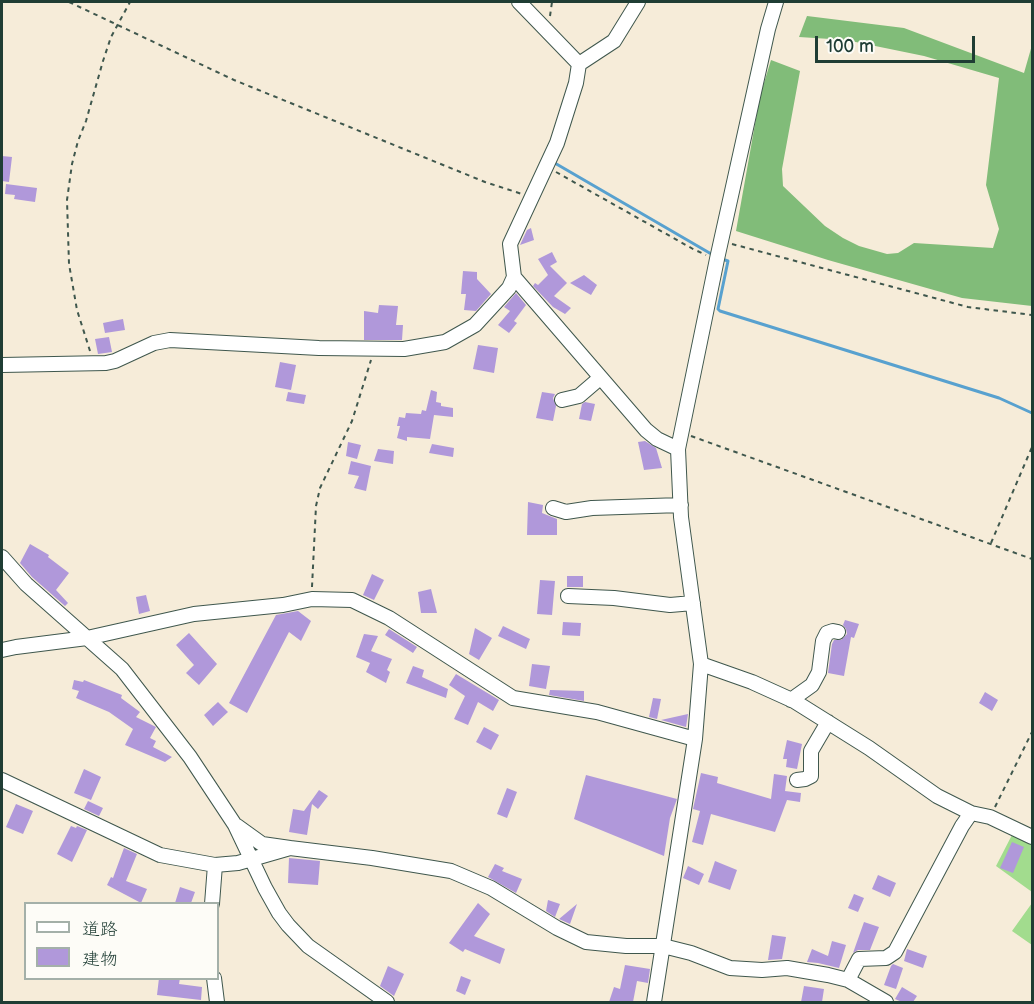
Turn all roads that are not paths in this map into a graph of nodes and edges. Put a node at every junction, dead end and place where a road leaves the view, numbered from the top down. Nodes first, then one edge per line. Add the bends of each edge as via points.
1 (519, 2) edge
2 (638, 2) edge
3 (776, 2) edge
4 (579, 64) junction
5 (514, 277) junction
6 (2, 365) edge
7 (600, 378) junction
8 (562, 400) dead end
9 (678, 449) junction
10 (681, 505) junction
11 (553, 508) dead end
12 (2, 558) edge
13 (568, 596) dead end
14 (693, 603) junction
15 (838, 632) dead end
16 (87, 638) junction
17 (2, 650) edge
18 (701, 664) junction
19 (791, 700) junction
20 (828, 722) junction
21 (695, 739) junction
22 (2, 780) edge
23 (797, 780) dead end
24 (971, 813) junction
25 (235, 825) junction
26 (1032, 837) edge
27 (290, 848) junction
28 (252, 860) junction
29 (215, 865) junction
30 (212, 902) edge
31 (663, 945) junction
32 (214, 980) edge
33 (848, 980) junction
34 (217, 1002) edge
35 (387, 1002) edge
36 (654, 1002) edge
37 (886, 1002) edge

1 - 4 street
2 - 4 street via 614,41
3 - 9 street
4 - 5 street via 557,144 510,244
5 - 6 street via 509,288 475,325 445,342 404,349 171,340 154,343 115,361
5 - 7 street
7 - 8 street via 579,396
7 - 9 street via 646,430
9 - 10 street
10 - 11 street via 566,512
10 - 14 street
12 - 16 street
13 - 14 street via 670,605
14 - 18 street
15 - 19 street via 827,633 823,641 819,672 812,685
16 - 17 street
16 - 21 street via 195,614 312,599 352,600 389,618 513,698 597,712
16 - 25 street via 122,669 190,757
18 - 19 street
18 - 21 street
19 - 20 street
20 - 23 street via 811,751 811,776
20 - 24 street via 937,796
21 - 31 street
22 - 29 street via 160,855
24 - 26 street via 990,817
24 - 33 street via 895,952 886,958 859,959
25 - 27 street via 262,843
25 - 28 street
27 - 28 street
27 - 31 street via 451,871 491,888 586,942
28 - 29 street
28 - 35 street via 288,926 308,946
29 - 30 street
31 - 33 street via 730,968 787,968
31 - 36 street
32 - 34 street
33 - 37 street

